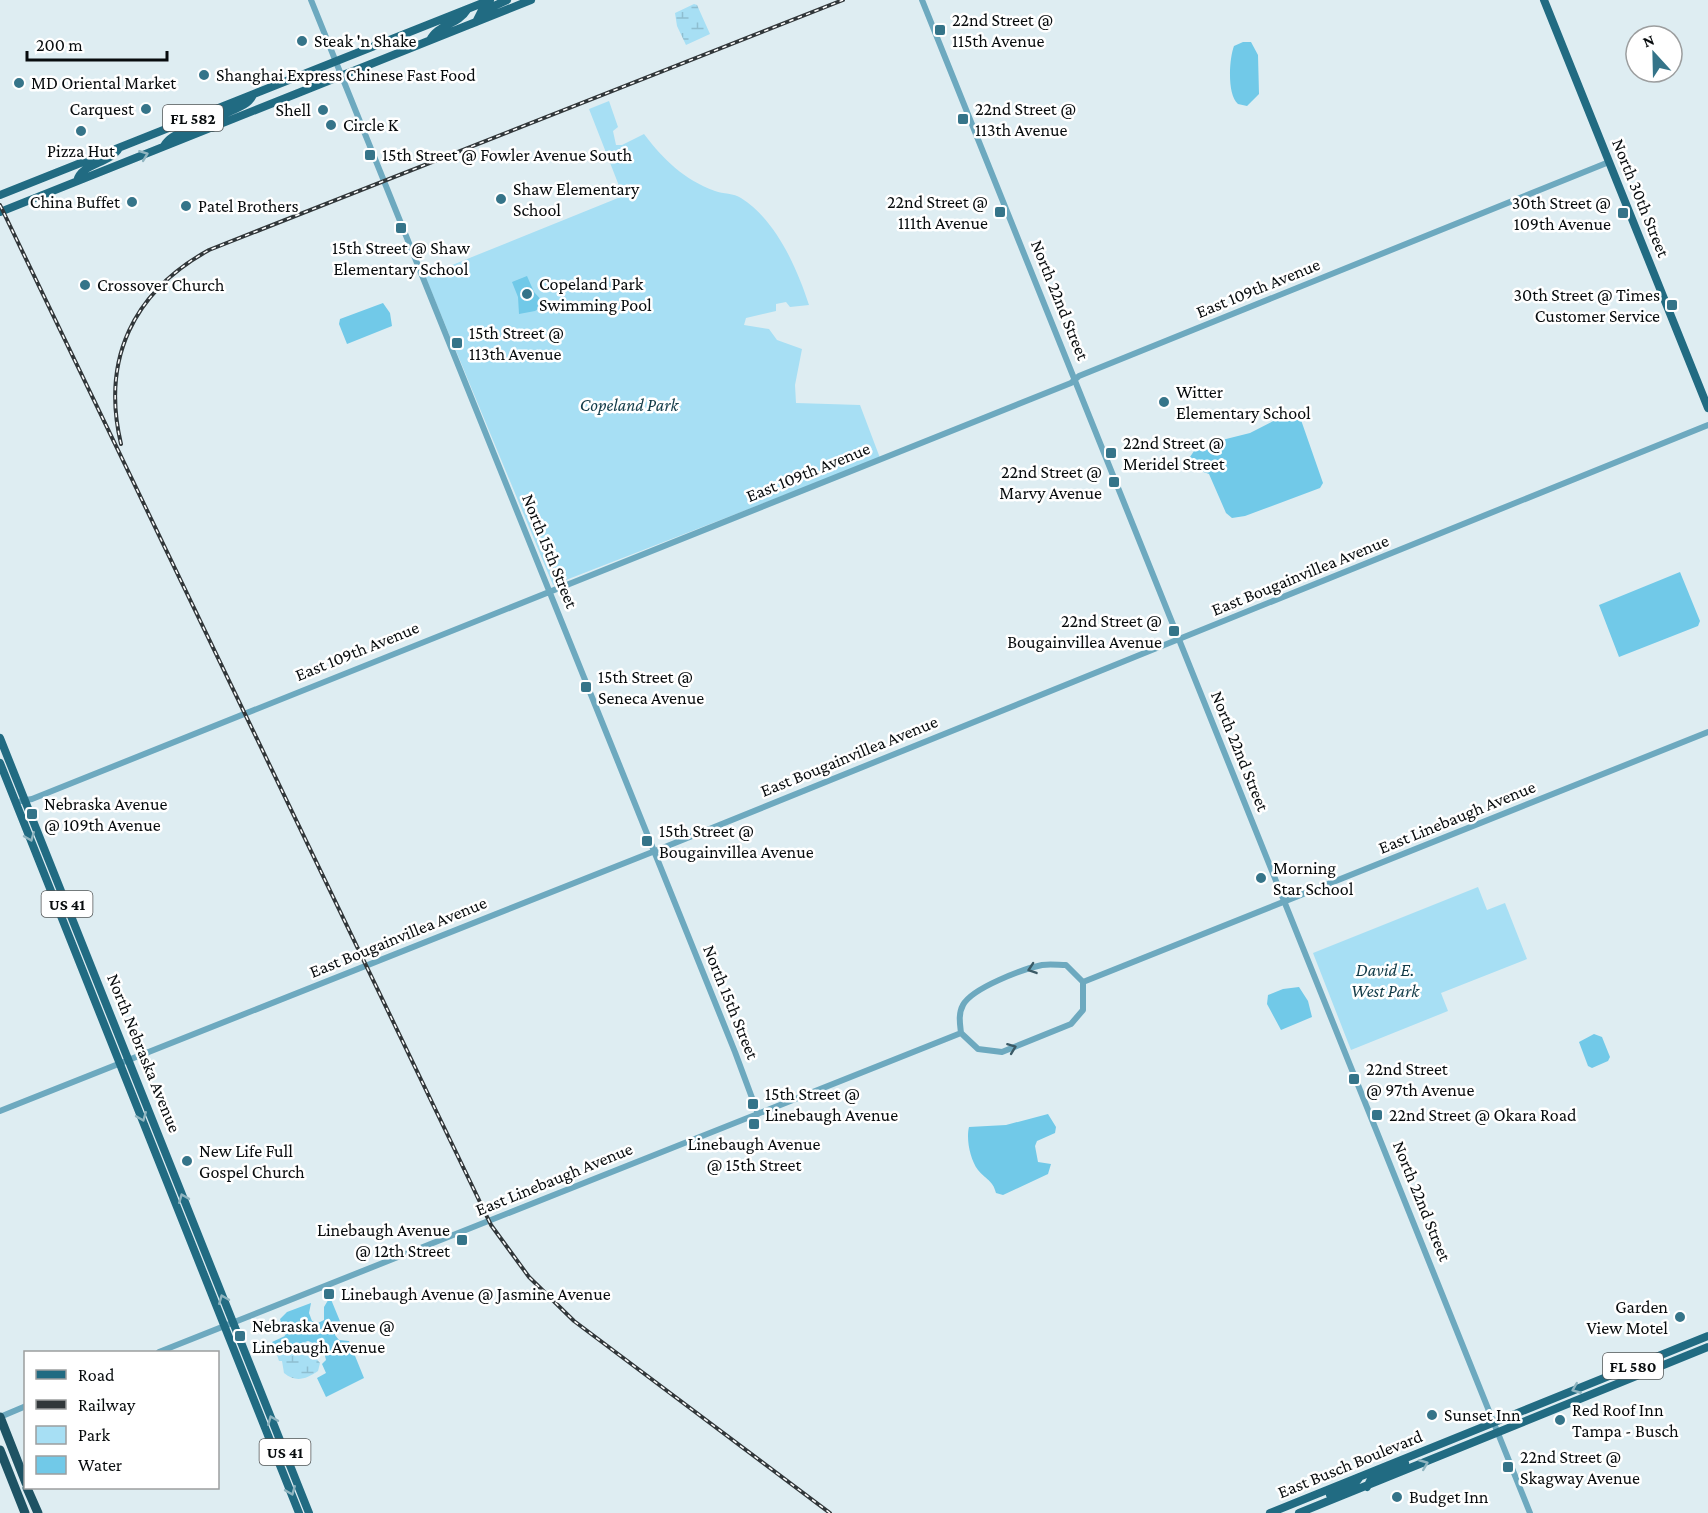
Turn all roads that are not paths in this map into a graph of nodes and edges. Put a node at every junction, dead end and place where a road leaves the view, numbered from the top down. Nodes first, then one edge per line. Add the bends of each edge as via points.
1 (311, 0) edge
2 (490, 0) edge
3 (507, 0) edge
4 (531, 0) edge
5 (922, 0) edge
6 (1544, 0) edge
7 (468, 9) junction
8 (476, 22) junction
9 (430, 41) junction
10 (336, 61) junction
11 (342, 76) junction
12 (253, 94) junction
13 (204, 114) junction
14 (212, 128) junction
15 (164, 147) junction
16 (119, 148) junction
17 (1609, 162) junction
18 (77, 181) junction
19 (0, 195) edge
20 (0, 212) edge
21 (1075, 379) junction
22 (1708, 408) edge
23 (1708, 426) edge
24 (550, 591) junction
25 (1179, 640) junction
26 (1708, 732) edge
27 (0, 738) edge
28 (0, 763) edge
29 (20, 801) junction
30 (654, 851) junction
31 (1285, 902) junction
32 (1083, 982) junction
33 (90, 988) junction
34 (108, 1008) junction
35 (961, 1033) junction
36 (125, 1061) junction
37 (0, 1111) edge
38 (758, 1114) junction
39 (229, 1326) junction
40 (1708, 1336) edge
41 (1708, 1347) edge
42 (164, 1351) edge
43 (1663, 1354) junction
44 (1611, 1386) junction
45 (24, 1407) edge
46 (0, 1417) edge
47 (1494, 1424) junction
48 (1498, 1434) junction
49 (0, 1450) edge
50 (1411, 1456) junction
51 (1360, 1476) junction
52 (24, 1478) edge
53 (1367, 1487) junction
54 (27, 1489) edge
55 (1316, 1506) junction
56 (25, 1513) edge
57 (38, 1513) edge
58 (299, 1513) edge
59 (309, 1513) edge
60 (1270, 1513) edge
61 (1299, 1513) edge
62 (1530, 1513) edge

1 - 10 street, North 15th Street
2 - 7 main road, FL 582
3 - 8 main road via 481,12
4 - 8 main road, FL 582
5 - 21 street, North 22nd Street
6 - 17 main road, North 30th Street
7 - 9 main road via 462,18 440,29
7 - 10 main road, FL 582
8 - 9 main road, FL 582
9 - 11 main road, FL 582
10 - 11 street, North 15th Street
10 - 12 main road, FL 582
11 - 14 main road, FL 582
11 - 24 street, North 15th Street
12 - 13 main road, FL 582
12 - 14 main road via 246,104 218,117
13 - 15 main road via 197,124 169,138
13 - 16 main road, FL 582
14 - 15 main road, FL 582
18 -> 15 main road, FL 582
16 - 18 main road via 114,156 82,172
16 - 19 main road, FL 582
17 - 21 street, East 109th Avenue
17 - 22 main road, North 30th Street
18 - 20 main road, FL 582
21 - 24 street, East 109th Avenue
21 - 25 street, North 22nd Street
23 - 25 street, East Bougainvillea Avenue
24 - 29 street, East 109th Avenue
24 - 30 street, North 15th Street
25 - 30 street, East Bougainvillea Avenue
25 - 31 street, North 22nd Street
26 - 31 street, East Linebaugh Avenue
27 - 29 main road, North Nebraska Avenue / US 41
28 - 29 main road, North Nebraska Avenue / US 41
29 -> 33 main road, North Nebraska Avenue / US 41
29 - 34 main road, North Nebraska Avenue / US 41
30 - 36 street, East Bougainvillea Avenue
30 - 38 street, North 15th Street
31 - 32 street, East Linebaugh Avenue
31 - 47 street, North 22nd Street
32 -> 35 street via 1066,965 1044,965 1009,977 966,1000 961,1007
35 -> 32 street via 978,1049 1002,1052 1071,1024 1083,1010
33 - 34 main road
33 - 36 main road, North Nebraska Avenue / US 41
34 - 36 main road, North Nebraska Avenue / US 41
35 - 38 street, East Linebaugh Avenue
36 - 37 street, East Bougainvillea Avenue
36 - 39 main road, North Nebraska Avenue / US 41
38 - 39 street, East Linebaugh Avenue
39 - 42 street, East Linebaugh Avenue
39 -> 58 main road, North Nebraska Avenue / US 41
59 -> 39 main road, North Nebraska Avenue / US 41
40 - 43 main road, East Busch Boulevard / FL 580
41 - 44 main road, East Busch Boulevard / FL 580
43 - 44 main road via 1660,1360 1622,1376
43 -> 47 main road, East Busch Boulevard / FL 580
44 - 48 main road, East Busch Boulevard / FL 580
45 - 46 street
46 - 52 highway
47 - 48 street, North 22nd Street
47 - 50 main road, East Busch Boulevard / FL 580
53 -> 48 main road, East Busch Boulevard / FL 580
48 - 62 street, North 22nd Street
49 - 56 highway
50 - 51 main road, East Busch Boulevard / FL 580
50 - 53 main road via 1399,1467 1371,1479
51 - 55 main road via 1353,1486 1326,1497
51 - 60 main road, East Busch Boulevard / FL 580
53 - 55 main road, East Busch Boulevard / FL 580
54 - 57 highway
55 - 61 main road, East Busch Boulevard / FL 580

